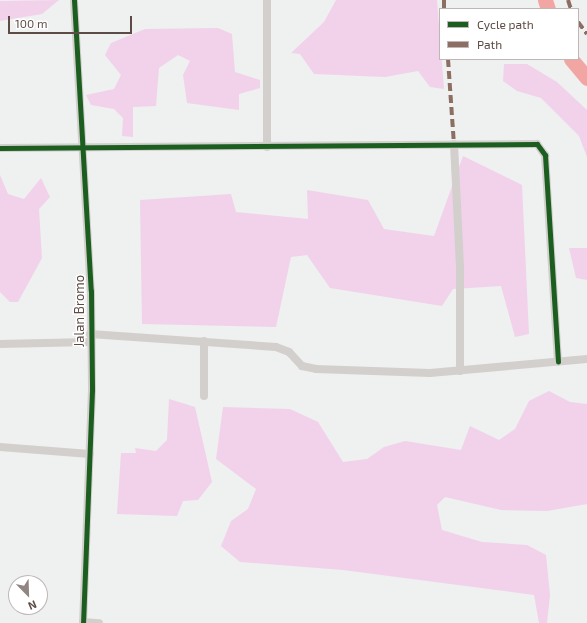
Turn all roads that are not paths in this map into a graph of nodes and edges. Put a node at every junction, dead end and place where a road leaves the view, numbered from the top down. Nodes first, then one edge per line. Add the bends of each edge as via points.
1 (74, 0) edge
2 (267, 0) edge
3 (454, 144) junction
4 (85, 147) junction
5 (268, 147) junction
6 (0, 148) edge
7 (90, 338) junction
8 (204, 341) junction
9 (0, 344) edge
10 (587, 359) edge
11 (558, 362) junction
12 (460, 372) junction
13 (204, 396) dead end
14 (0, 447) edge
15 (90, 454) junction
16 (84, 623) edge
17 (99, 623) edge

1 - 4 street, Jalan Bromo
2 - 5 street
3 - 5 street
3 - 11 street via 530,143 543,150
3 - 12 street via 460,267
4 - 5 street
4 - 6 street
4 - 7 street, Jalan Bromo
7 - 8 street
7 - 9 street
7 - 15 street, Jalan Bromo
8 - 12 street via 283,349 302,366 316,369
8 - 13 street
10 - 11 street
11 - 12 street
14 - 15 street
15 - 16 street, Jalan Bromo
16 - 17 street

